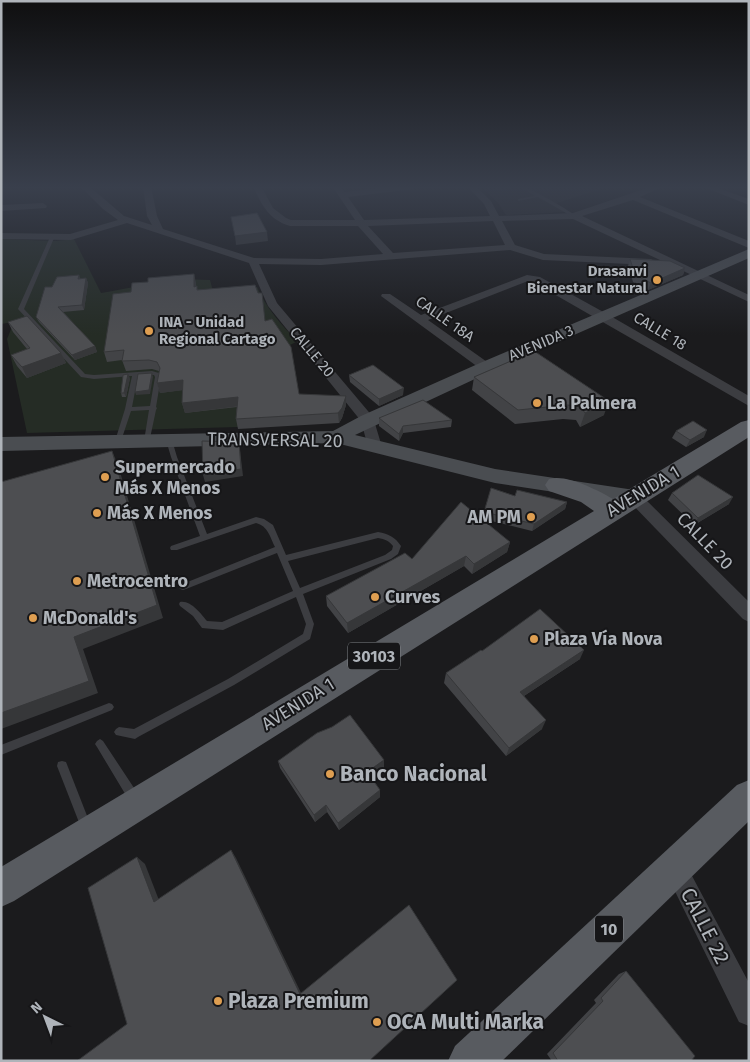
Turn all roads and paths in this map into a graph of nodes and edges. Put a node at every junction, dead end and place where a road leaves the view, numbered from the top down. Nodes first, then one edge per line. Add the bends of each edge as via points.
1 (1, 236) edge
2 (79, 236) edge
3 (171, 236) edge
4 (372, 236) edge
5 (505, 236) edge
6 (614, 236) edge
7 (726, 236) edge
8 (52, 238) junction
9 (749, 245) edge
10 (511, 247) junction
11 (749, 253) edge
12 (392, 257) junction
13 (253, 261) junction
14 (671, 263) junction
15 (698, 275) junction
16 (527, 278) joint
17 (386, 296) dead end
18 (749, 299) edge
19 (603, 316) junction
20 (419, 320) junction
21 (486, 366) junction
22 (135, 375) junction
23 (749, 402) edge
24 (154, 408) junction
25 (128, 409) junction
26 (368, 420) junction
27 (749, 427) edge
28 (336, 437) junction
29 (147, 440) junction
30 (169, 440) junction
31 (118, 441) junction
32 (1, 444) edge
33 (375, 447) junction
34 (557, 485) joint
35 (623, 503) junction
36 (204, 537) junction
37 (174, 548) dead end
38 (279, 548) junction
39 (284, 559) junction
40 (183, 587) dead end
41 (298, 592) junction
42 (183, 604) dead end
43 (749, 614) edge
44 (109, 707) dead end
45 (119, 732) dead end
46 (100, 744) dead end
47 (1, 750) edge
48 (62, 766) dead end
49 (749, 797) edge
50 (137, 803) junction
51 (89, 833) junction
52 (675, 867) junction
53 (1, 888) edge
54 (749, 1012) edge
55 (470, 1061) edge

1 - 8 street
2 - 8 street
3 - 13 street
4 - 12 street
5 - 10 street
6 - 14 street
7 - 9 street
8 - 22 lane via 21,309 83,376
10 - 12 street
10 - 14 street via 543,257
11 - 15 street, AVENIDA 3
12 - 13 street via 321,262
13 - 26 street, CALLE 20 via 272,304
14 - 15 street
15 - 18 street
15 - 19 street, AVENIDA 3
16 - 19 street, CALLE 18 via 545,283
16 - 20 street
17 - 20 street, CALLE 18A
19 - 21 street, AVENIDA 3
19 - 23 street, CALLE 18
20 - 21 street, CALLE 18A
21 - 26 street, AVENIDA 3
22 - 24 lane via 157,374
22 - 25 lane
24 - 25 lane
24 - 29 lane
25 - 31 lane
26 - 28 street, AVENIDA 3
26 - 33 street, CALLE 20
27 - 35 main road, AVENIDA 1 / 30103
28 - 30 street, TRANSVERSAL 20
28 - 33 street, TRANSVERSAL 20
29 - 30 street, TRANSVERSAL 20
29 - 31 street, TRANSVERSAL 20
30 - 36 lane
31 - 32 street, TRANSVERSAL 20
33 - 34 street, TRANSVERSAL 20 via 495,476
34 - 35 main road
35 - 43 street, CALLE 20
35 - 50 main road, AVENIDA 1 / 30103
36 - 37 lane
36 - 38 lane via 256,520 270,527
38 - 39 lane
38 - 40 lane
39 - 41 lane
39 - 41 lane via 378,535 393,539 397,546 388,557
41 - 42 lane via 223,626 205,625
41 - 45 lane via 310,624 307,636 153,725 135,734
44 - 47 lane
46 - 50 lane
48 - 51 lane
49 - 52 main road, 10
50 - 51 main road, AVENIDA 1 / 30103
51 - 53 main road, AVENIDA 1 / 30103
52 - 54 street, CALLE 22
52 - 55 main road, 10

